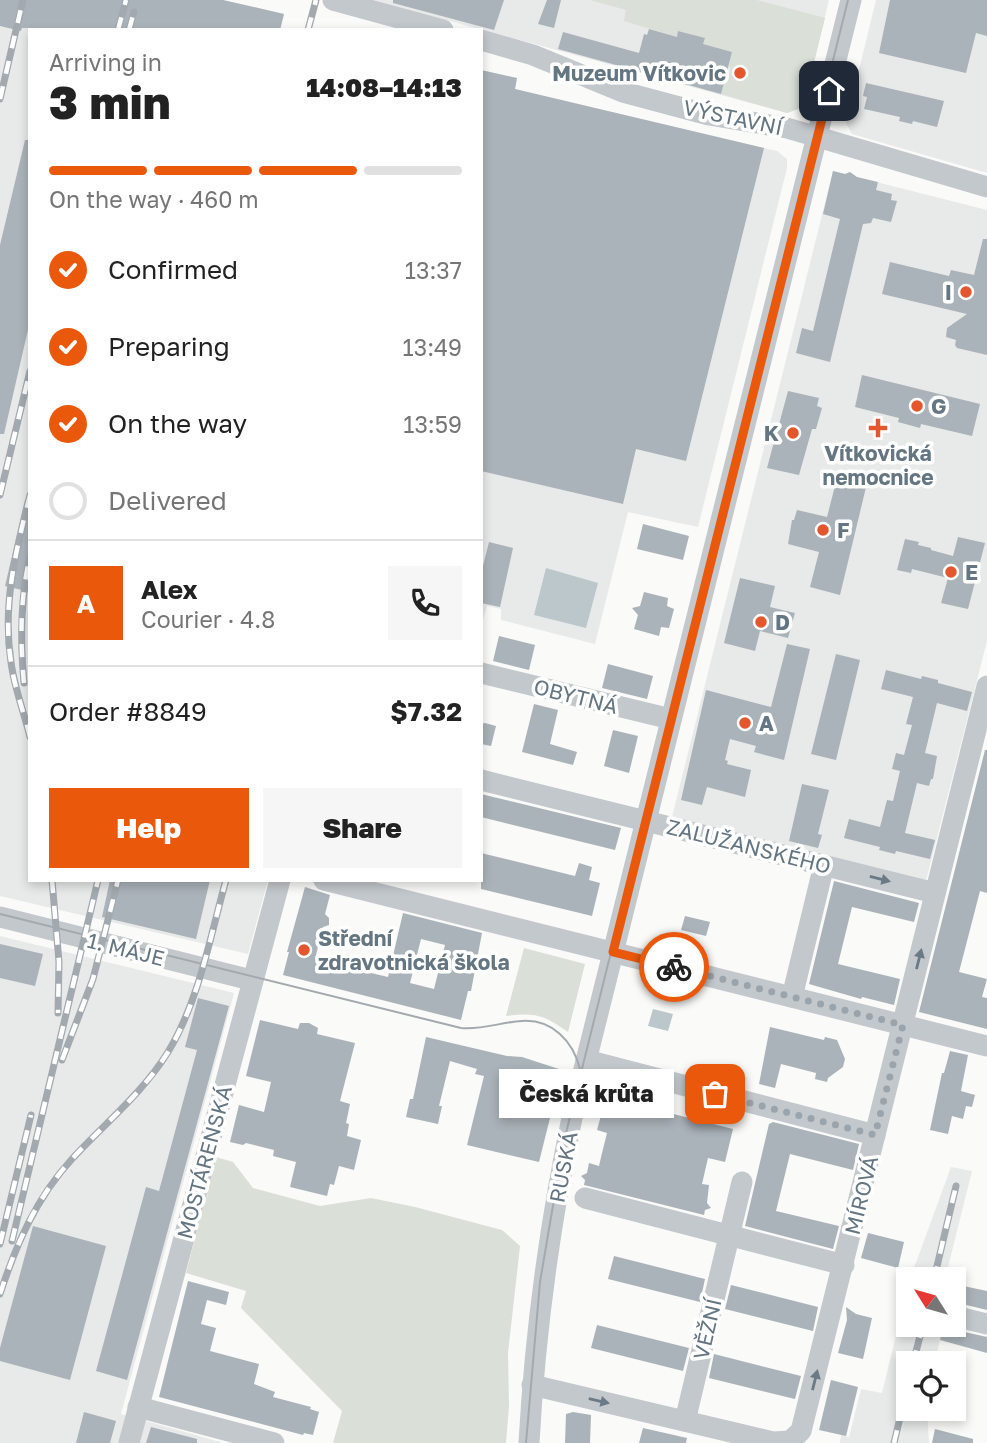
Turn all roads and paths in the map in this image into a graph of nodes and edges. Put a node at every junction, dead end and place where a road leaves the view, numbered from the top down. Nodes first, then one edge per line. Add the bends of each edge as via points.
1 (333, 0) edge
2 (852, 0) edge
3 (436, 28) edge
4 (483, 41) edge
5 (817, 137) junction
6 (987, 187) edge
7 (483, 673) edge
8 (987, 686) edge
9 (671, 719) junction
10 (483, 780) edge
11 (646, 820) junction
12 (824, 865) junction
13 (279, 882) edge
14 (341, 882) edge
15 (399, 889) edge
16 (935, 893) junction
17 (0, 917) edge
18 (613, 952) junction
19 (251, 980) junction
20 (792, 998) junction
21 (903, 1025) junction
22 (987, 1046) edge
23 (586, 1060) junction
24 (875, 1135) junction
25 (743, 1182) dead end
26 (584, 1198) dead end
27 (729, 1236) junction
28 (844, 1265) junction
29 (966, 1319) edge
30 (987, 1324) edge
31 (532, 1385) junction
32 (138, 1407) junction
33 (685, 1421) junction
34 (129, 1443) edge
35 (274, 1443) edge
36 (529, 1443) edge

1 - 3 street
2 - 5 street, RUSKÁ
4 - 5 street, VÝSTAVNÍ via 533,55 623,92
5 - 6 street, VÝSTAVNÍ
5 - 9 street, RUSKÁ
7 - 9 street, OBYTNÁ
8 - 16 street, MÍROVÁ
9 - 11 street, RUSKÁ
10 - 11 street, ZALUŽANSKÉHO
11 - 12 street, ZALUŽANSKÉHO
11 - 18 street, RUSKÁ
12 -> 16 street, ZALUŽANSKÉHO
12 - 20 street
13 - 19 street, MOSTÁRENSKÁ
14 - 15 street
15 - 18 street
21 -> 16 street, MÍROVÁ
17 - 19 street, 1. MÁJE
18 - 20 street
18 - 23 street, RUSKÁ
19 - 32 street, MOSTÁRENSKÁ
20 - 21 street
21 - 22 street
21 - 24 street, MÍROVÁ
23 - 24 street
23 - 31 street, RUSKÁ via 549,1238
24 - 28 street, MÍROVÁ
25 - 27 street, VĚŽNÍ
26 - 27 street
27 - 28 street
27 - 33 street, VĚŽNÍ
33 -> 28 street, MÍROVÁ via 779,1443 798,1436
29 - 30 street
31 -> 33 street, MÍROVÁ
31 - 36 street, RUSKÁ
32 - 34 street, MOSTÁRENSKÁ
32 - 35 street

